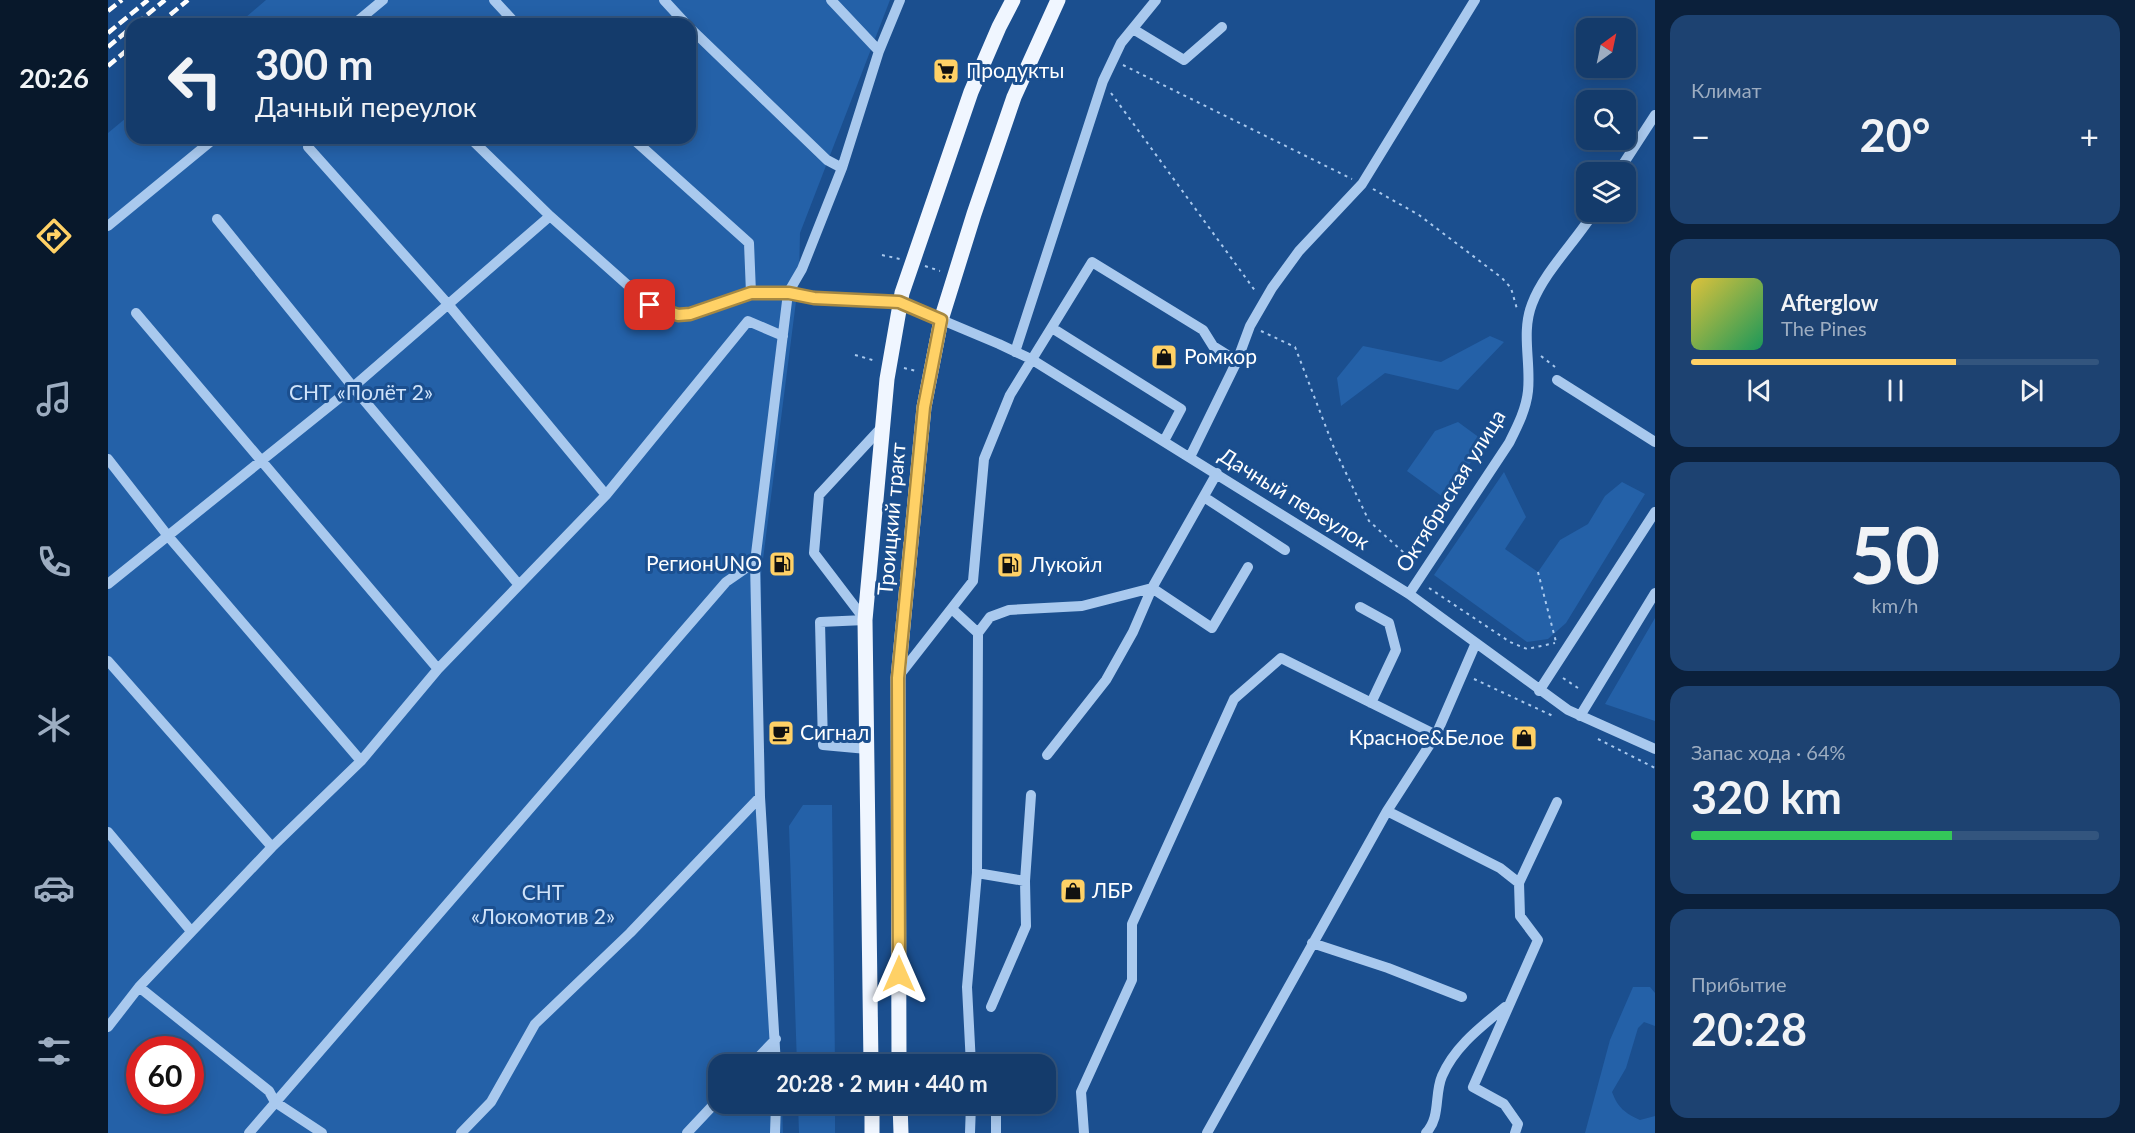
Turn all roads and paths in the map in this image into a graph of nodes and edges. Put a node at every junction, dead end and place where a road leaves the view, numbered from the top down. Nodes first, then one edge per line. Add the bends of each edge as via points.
1 (383, 0) edge
2 (494, 0) edge
3 (664, 0) edge
4 (831, 0) edge
5 (900, 0) edge
6 (1013, 0) edge
7 (1058, 0) edge
8 (1156, 0) edge
9 (1474, 0) edge
10 (361, 18) edge
11 (510, 18) edge
12 (680, 18) edge
13 (1222, 27) dead end
14 (1133, 29) junction
15 (696, 34) edge
16 (879, 51) junction
17 (1112, 60) junction
18 (1103, 81) junction
19 (1655, 115) edge
20 (208, 144) edge
21 (476, 144) edge
22 (639, 144) edge
23 (308, 147) dead end
24 (1624, 162) edge
25 (842, 168) junction
26 (1362, 184) junction
27 (550, 216) junction
28 (217, 219) dead end
29 (1588, 222) edge
30 (108, 226) edge
31 (751, 293) junction
32 (789, 293) junction
33 (899, 302) junction
34 (1263, 302) junction
35 (447, 303) junction
36 (136, 313) dead end
37 (941, 320) junction
38 (1250, 326) junction
39 (1052, 328) junction
40 (783, 336) junction
41 (1526, 340) junction
42 (1015, 352) junction
43 (1031, 359) junction
44 (1237, 361) junction
45 (1556, 368) dead end
46 (1557, 380) dead end
47 (353, 387) junction
48 (883, 426) junction
49 (1164, 441) junction
50 (1655, 442) edge
51 (1190, 457) junction
52 (108, 459) edge
53 (261, 460) junction
54 (1217, 473) junction
55 (606, 495) junction
56 (1204, 497) junction
57 (1655, 512) edge
58 (168, 536) junction
59 (1285, 550) dead end
60 (755, 562) junction
61 (1248, 567) dead end
62 (1538, 572) dead end
63 (1421, 576) junction
64 (108, 584) edge
65 (519, 585) junction
66 (1152, 588) junction
67 (1655, 593) edge
68 (1408, 594) junction
69 (1360, 607) dead end
70 (952, 609) junction
71 (865, 620) junction
72 (978, 633) junction
73 (1562, 637) dead end
74 (1556, 642) junction
75 (1475, 645) junction
76 (108, 661) edge
77 (1555, 666) junction
78 (438, 669) junction
79 (898, 678) junction
80 (1539, 691) junction
81 (1371, 703) junction
82 (1568, 710) junction
83 (1580, 716) junction
84 (1436, 735) junction
85 (867, 749) junction
86 (1655, 749) edge
87 (1047, 755) dead end
88 (361, 761) junction
89 (1031, 795) dead end
90 (760, 797) junction
91 (1557, 802) dead end
92 (1387, 811) junction
93 (108, 832) edge
94 (272, 847) junction
95 (977, 873) junction
96 (1025, 881) junction
97 (1519, 883) junction
98 (190, 931) junction
99 (1312, 943) junction
100 (140, 987) junction
101 (1462, 997) dead end
102 (1509, 1003) junction
103 (991, 1007) dead end
104 (110, 1018) edge
105 (776, 1039) junction
106 (762, 1054) edge
107 (776, 1054) edge
108 (871, 1054) edge
109 (899, 1054) edge
110 (970, 1054) edge
111 (275, 1102) junction
112 (708, 1111) edge
113 (776, 1114) edge
114 (872, 1114) edge
115 (900, 1114) edge
116 (971, 1114) edge
117 (996, 1114) edge
118 (1432, 1130) edge
119 (249, 1133) edge
120 (322, 1133) edge
121 (461, 1133) edge
122 (687, 1133) edge
123 (775, 1133) edge
124 (872, 1133) edge
125 (901, 1133) edge
126 (970, 1133) edge
127 (996, 1133) edge
128 (1084, 1133) edge
129 (1207, 1133) edge
130 (1515, 1133) edge

1 - 10 street
2 - 11 street
3 - 12 street
4 - 16 street
5 - 16 street
6 - 33 main road, Троицкий тракт via 971,92
7 - 37 main road, Троицкий тракт via 1014,97
8 - 14 street
9 - 26 street
13 - 14 street via 1184,60
14 - 17 street
15 - 25 street via 827,160
16 - 25 street
17 - 18 street
17 - 26 path
18 - 34 path
18 - 42 street
19 - 24 street
20 - 30 street
21 - 27 street
22 - 31 street via 749,243
23 - 35 street
25 - 32 street
26 - 34 street via 1299,251
26 - 41 path via 1419,215 1502,278 1511,288
27 - 31 street via 650,305 663,312 690,314
27 - 35 street
28 - 47 street
29 - 41 street, Октябрьская улица via 1543,283 1532,304
31 - 32 street
32 - 33 street
32 - 40 street
33 - 37 street, Дачный переулок
33 - 48 main road, Троицкий тракт
34 - 38 street
35 - 47 street
35 - 55 street
36 - 53 street
37 - 42 street, Дачный переулок
37 - 79 main road, Троицкий тракт via 924,407
38 - 44 street
38 - 63 path via 1295,347 1334,448 1369,521
39 - 43 street
39 - 44 street via 1092,262 1203,330 1213,346
39 - 49 street via 1181,409
40 - 55 street via 748,321
40 - 60 street
41 - 45 path
41 - 63 street, Октябрьская улица via 1528,391 1522,417
42 - 43 street, Дачный переулок
43 - 49 street, Дачный переулок
43 - 70 street via 984,459 973,581
44 - 51 street
46 - 50 street
47 - 53 street
47 - 65 street
48 - 71 main road, Троицкий тракт
48 - 71 street via 819,495 814,553
49 - 51 street, Дачный переулок
51 - 54 street, Дачный переулок
52 - 58 street
53 - 58 street
53 - 78 street
54 - 56 street
54 - 68 street, Дачный переулок
55 - 65 street
56 - 59 street
56 - 66 street
57 - 77 street
58 - 64 street
58 - 88 street
60 - 90 street
60 - 111 street via 726,582
61 - 66 street via 1212,628
62 - 74 path
63 - 68 street, Октябрьская улица
63 - 74 path via 1510,642 1527,649
65 - 78 street
66 - 72 street via 1082,606 1009,610 990,617
66 - 87 street via 1106,680
67 - 83 street
68 - 75 street, Дачный переулок
69 - 81 street via 1389,623 1396,650
70 - 72 street
70 - 79 street
71 - 85 main road, Троицкий тракт
71 - 85 street via 820,622 823,745
72 - 95 street
73 - 74 path
74 - 77 path
75 - 80 street, Дачный переулок
75 - 84 street
76 - 94 street
77 - 80 street
77 - 82 path via 1581,690
78 - 88 street
79 - 109 main road, Троицкий тракт
80 - 82 street, Дачный переулок
81 - 84 street
81 - 128 street via 1281,658 1233,699 1132,924 1132,980 1081,1092
82 - 83 street, Дачный переулок
83 - 86 street, Дачный переулок
84 - 92 street
85 - 108 main road, Троицкий тракт
88 - 94 street
89 - 96 street
90 - 105 street
90 - 121 street via 630,933 535,1024 491,1102
91 - 97 street
92 - 97 street via 1500,868
92 - 99 street
93 - 98 street
94 - 98 street
95 - 96 street
95 - 110 street via 966,987
96 - 103 street via 1026,926
97 - 102 street via 1520,916 1538,940
98 - 100 street
99 - 101 street
99 - 129 street
100 - 104 street
100 - 111 street via 269,1091
102 - 118 street via 1461,1045 1441,1077
102 - 130 street via 1473,1087 1504,1104 1518,1124
105 - 106 street
105 - 107 street
111 - 119 street
111 - 120 street
112 - 122 street
113 - 123 street
114 - 124 main road
115 - 125 main road
116 - 126 street
117 - 127 street

